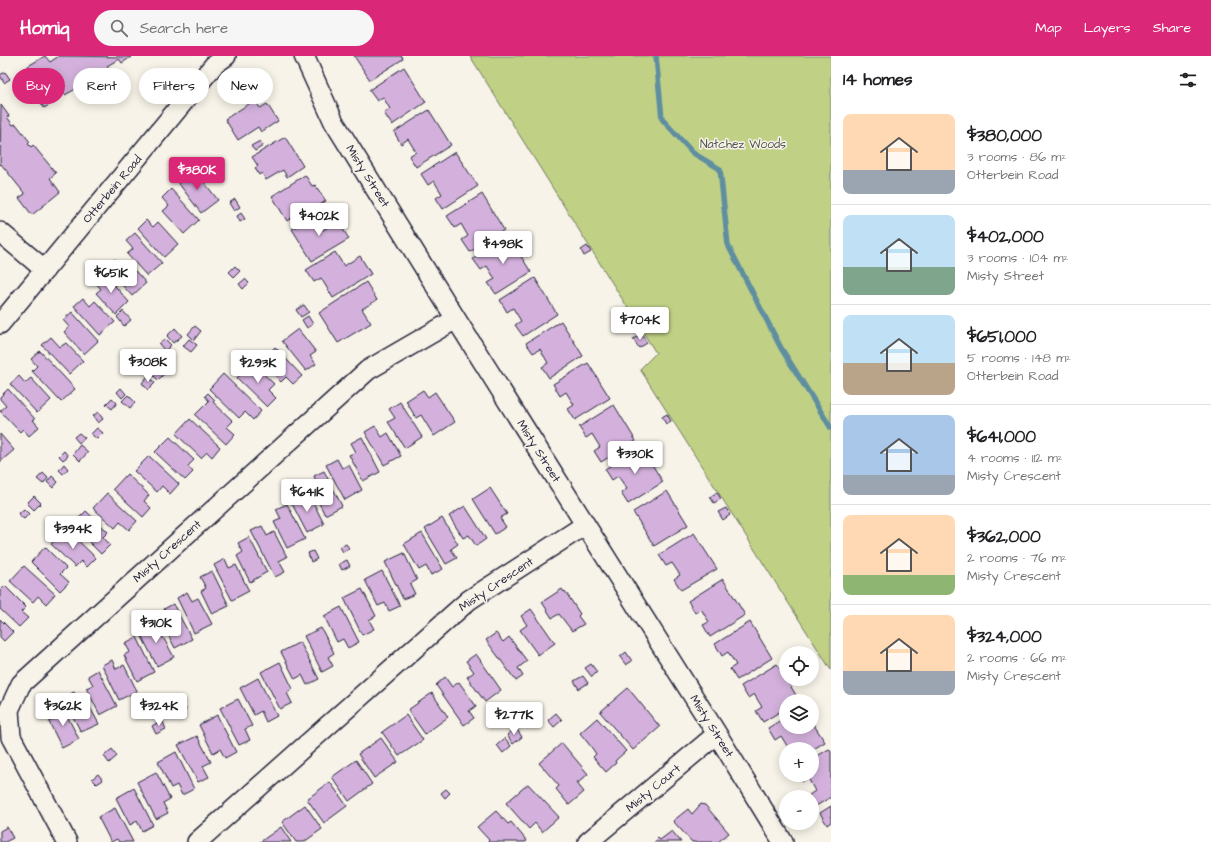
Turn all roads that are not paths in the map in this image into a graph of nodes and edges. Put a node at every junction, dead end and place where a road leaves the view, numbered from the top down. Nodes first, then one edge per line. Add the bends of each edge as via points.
1 (226, 56) edge
2 (304, 56) edge
3 (0, 232) edge
4 (45, 270) junction
5 (456, 319) junction
6 (0, 324) edge
7 (585, 525) junction
8 (717, 734) junction
9 (67, 842) edge
10 (197, 842) edge
11 (588, 842) edge
12 (783, 842) edge

1 - 4 street, Otterbein Road via 214,65
2 - 5 street, Misty Street via 334,122
3 - 4 street
4 - 6 street, Otterbein Road
5 - 7 street, Misty Street
5 - 9 street, Misty Crescent via 368,370 21,684 9,710 11,737
7 - 8 street, Misty Street
7 - 10 street, Misty Crescent via 468,600
8 - 11 street, Misty Court
8 - 12 street, Misty Street

